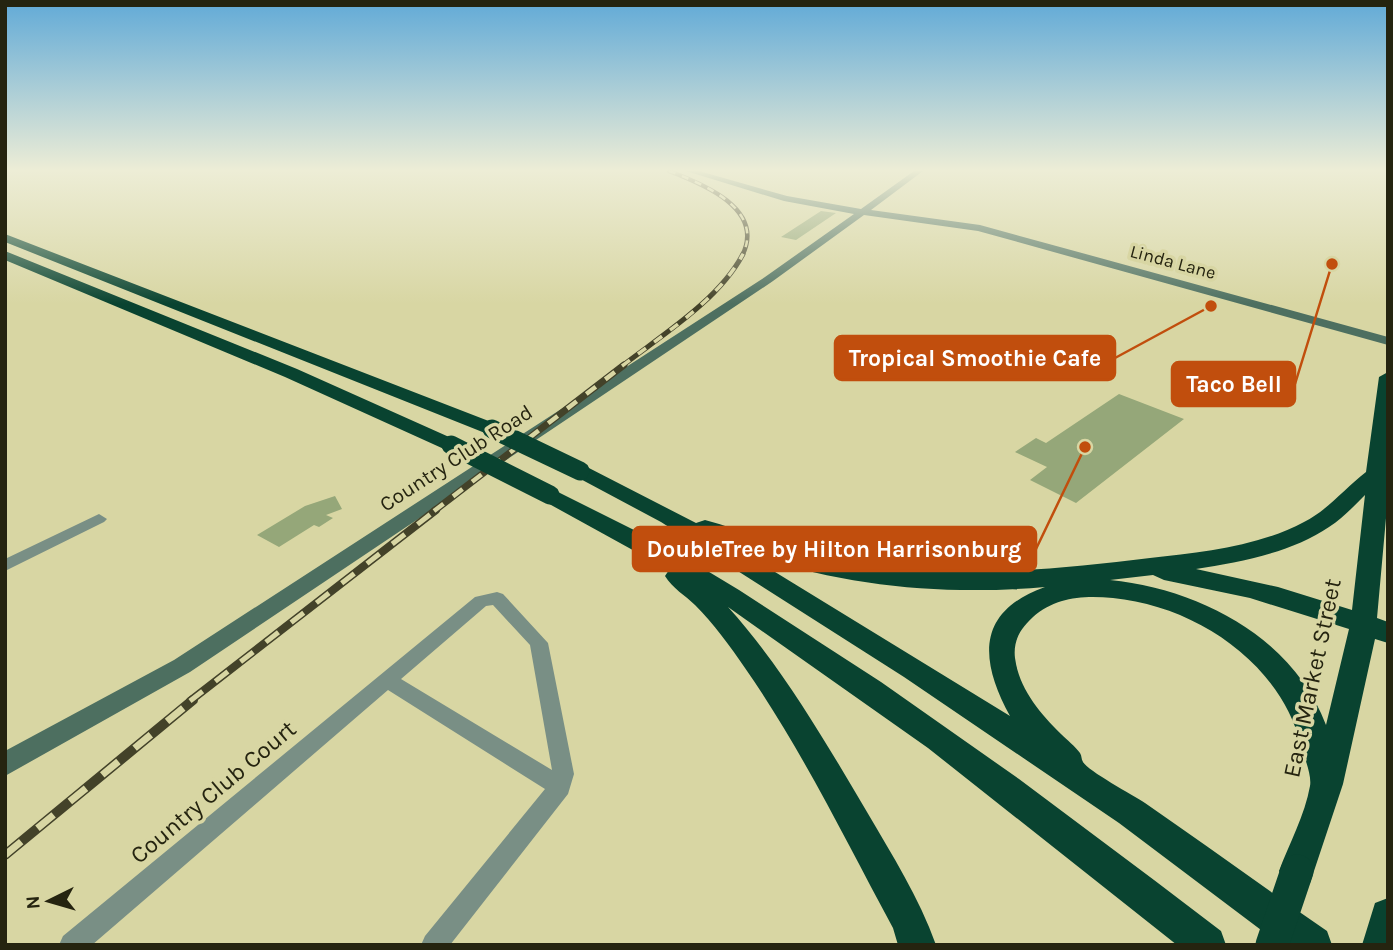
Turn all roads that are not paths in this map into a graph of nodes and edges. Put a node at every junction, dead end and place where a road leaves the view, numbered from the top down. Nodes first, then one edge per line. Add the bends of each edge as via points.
1 (859, 215) edge
2 (894, 215) edge
3 (5, 238) edge
4 (5, 255) edge
5 (1388, 341) edge
6 (1388, 377) edge
7 (588, 474) junction
8 (1376, 474) junction
9 (589, 515) junction
10 (99, 519) dead end
11 (5, 566) edge
12 (1137, 569) junction
13 (1375, 628) edge
14 (387, 680) junction
15 (5, 764) edge
16 (1327, 784) junction
17 (560, 787) junction
18 (1112, 800) junction
19 (72, 945) edge
20 (434, 945) edge
21 (917, 945) edge
22 (1207, 945) edge
23 (1272, 945) edge
24 (1312, 945) edge

1 - 15 street, Country Club Road via 181,666
2 - 5 street, Linda Lane via 979,228
3 - 7 highway, bridge via 492,429
4 - 9 highway, bridge via 291,373 451,445
6 - 8 highway, East Market Street
7 - 12 highway via 759,548 841,570 993,583
7 - 18 highway via 669,517 813,605
8 - 12 highway via 1333,515 1290,537 1235,554
8 - 13 highway, East Market Street
9 - 21 highway via 691,586 739,637 795,719 909,921
9 - 22 highway via 725,593 892,704
10 - 11 street
12 - 13 highway via 1250,586
13 - 16 highway, East Market Street
14 - 17 street
14 - 17 street, Country Club Court via 481,601 497,598 539,643 564,774
14 - 19 street, Country Club Court
16 - 18 highway via 1311,723 1299,699 1254,648 1204,616 1146,595 1110,589 1064,590 1024,608 1002,638 1001,663 1041,734
16 - 23 highway, East Market Street, bridge
17 - 20 street
18 - 24 highway

